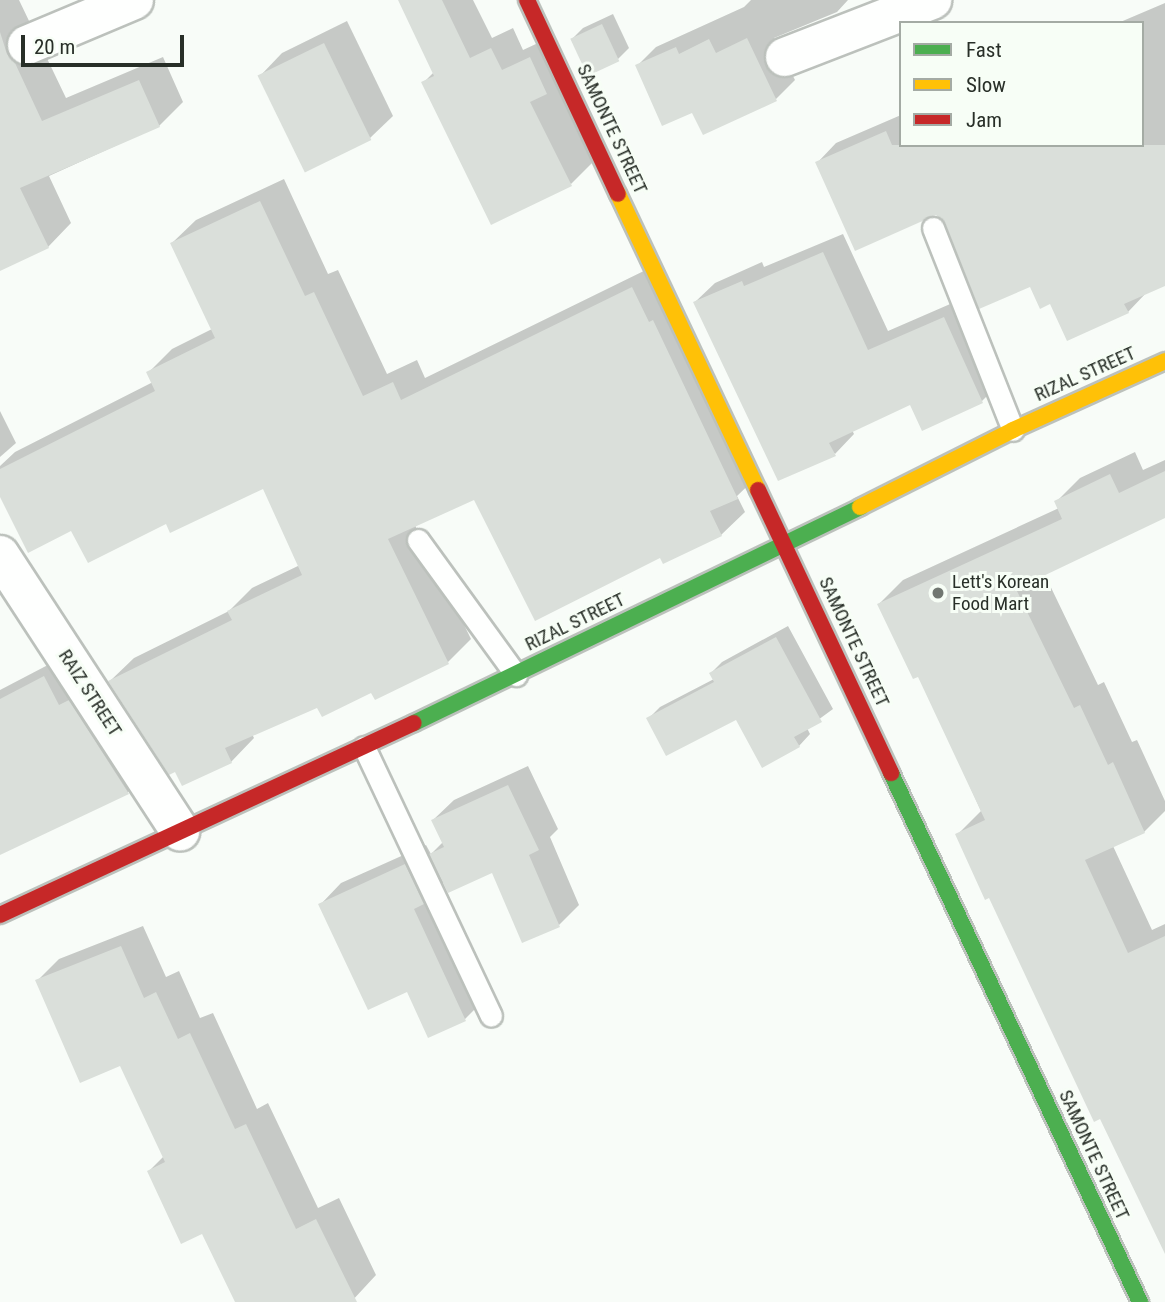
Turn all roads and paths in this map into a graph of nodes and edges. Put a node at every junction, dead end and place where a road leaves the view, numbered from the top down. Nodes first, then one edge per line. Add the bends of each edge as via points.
1 (134, 0) edge
2 (527, 0) edge
3 (932, 0) edge
4 (27, 45) dead end
5 (785, 57) dead end
6 (933, 228) dead end
7 (1165, 361) edge
8 (1013, 430) junction
9 (418, 540) dead end
10 (785, 544) junction
11 (0, 555) edge
12 (516, 674) junction
13 (364, 747) junction
14 (180, 831) junction
15 (0, 915) edge
16 (491, 1016) dead end
17 (1140, 1302) edge

1 - 4 street
2 - 10 street, SAMONTE STREET
3 - 5 street
6 - 8 lane
7 - 8 street, RIZAL STREET
8 - 10 street, RIZAL STREET
9 - 12 lane
10 - 12 street, RIZAL STREET
10 - 17 street, SAMONTE STREET
11 - 14 street, RAIZ STREET
12 - 13 street, RIZAL STREET
13 - 14 street, RIZAL STREET
13 - 16 lane
14 - 15 street, RIZAL STREET

